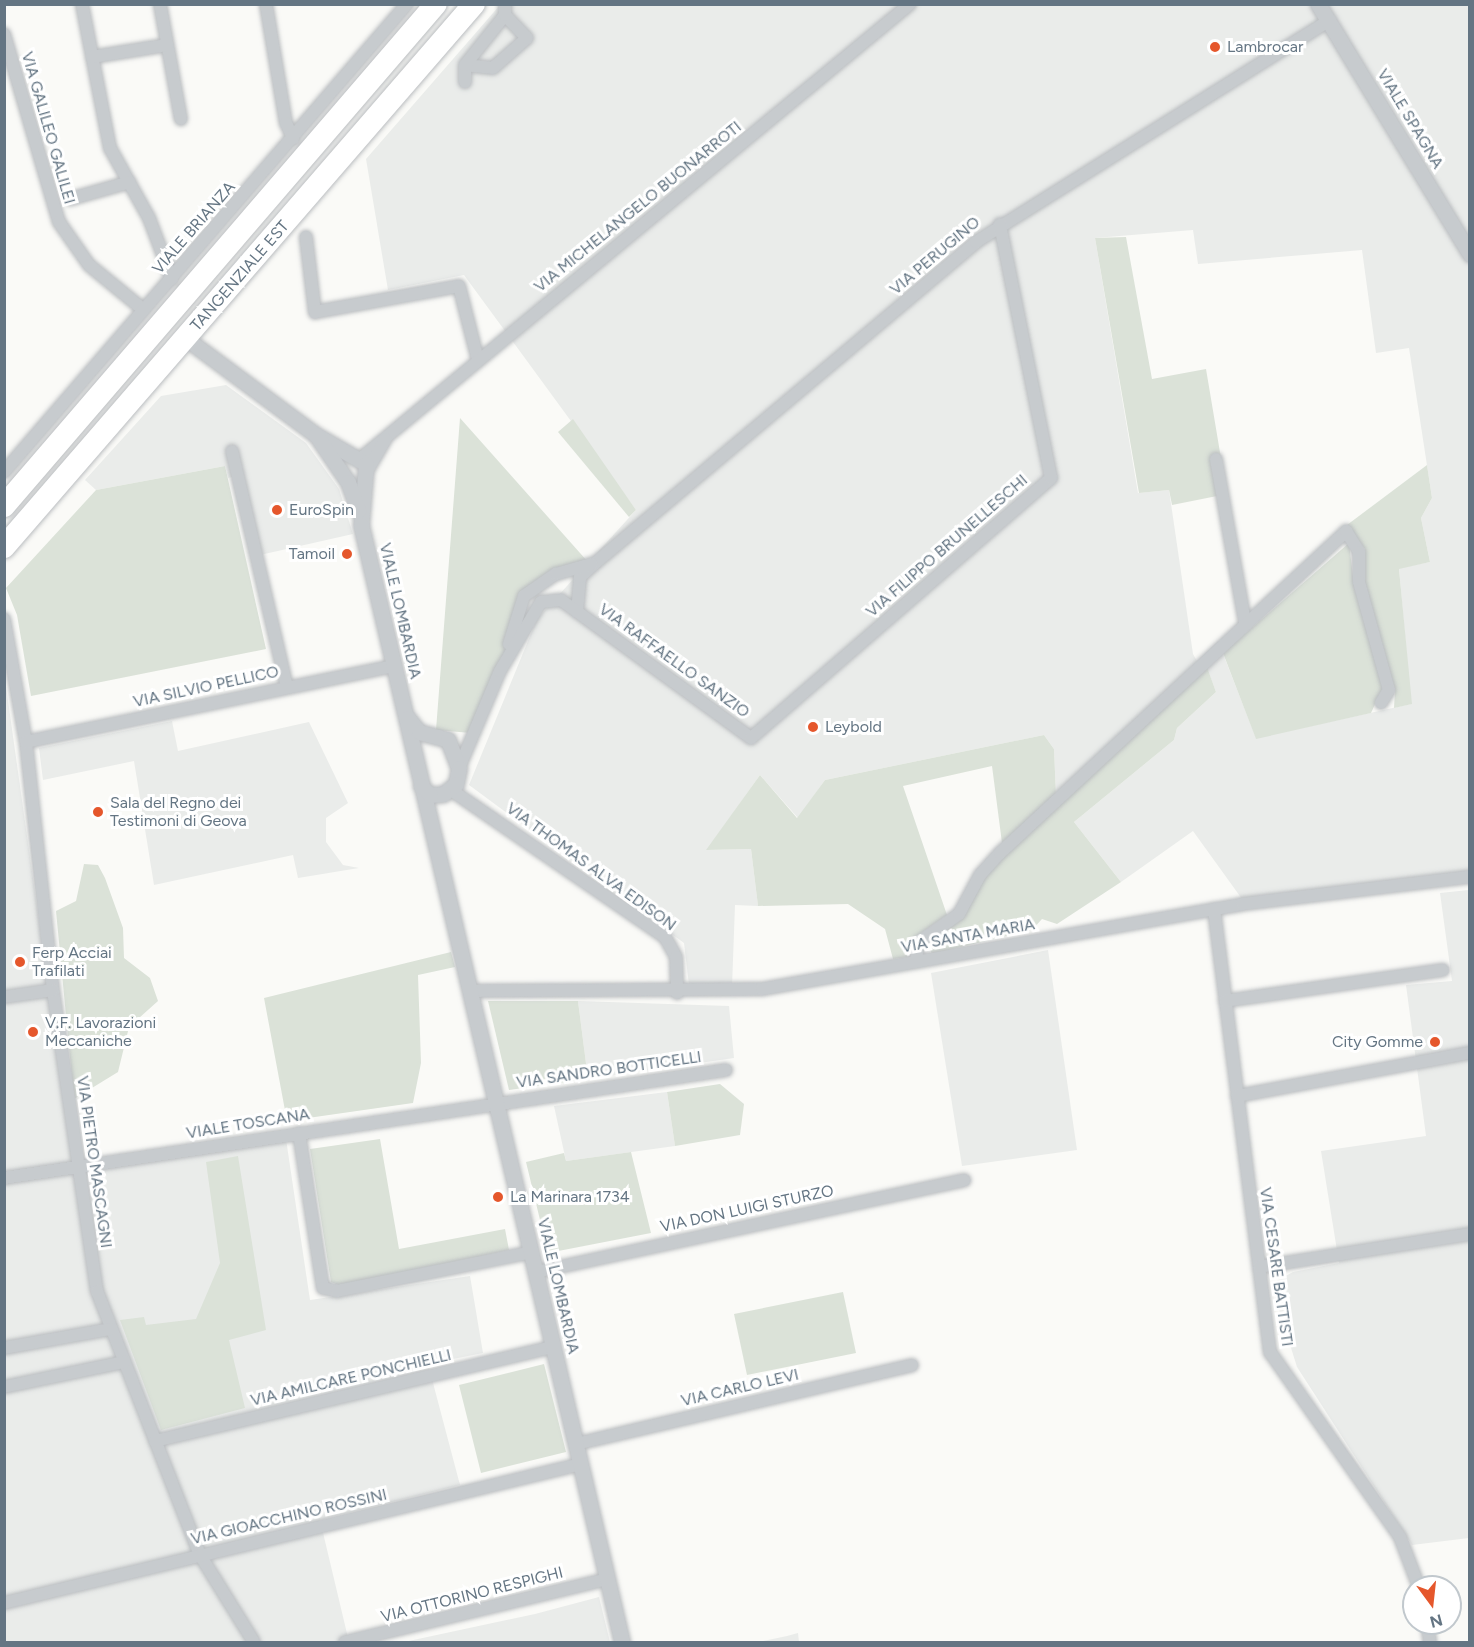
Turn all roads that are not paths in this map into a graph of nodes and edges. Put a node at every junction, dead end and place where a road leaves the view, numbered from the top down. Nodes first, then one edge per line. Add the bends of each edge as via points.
1 (82, 4) edge
2 (160, 4) edge
3 (267, 4) edge
4 (407, 4) edge
5 (436, 4) edge
6 (474, 4) edge
7 (910, 4) edge
8 (1318, 4) edge
9 (505, 10) edge
10 (1330, 20) junction
11 (4, 34) edge
12 (167, 45) junction
13 (92, 57) junction
14 (465, 64) junction
15 (465, 82) dead end
16 (181, 119) dead end
17 (293, 138) junction
18 (130, 182) junction
19 (70, 199) dead end
20 (999, 224) junction
21 (306, 237) dead end
22 (1470, 254) edge
23 (172, 279) junction
24 (139, 306) dead end
25 (195, 346) dead end
26 (478, 360) junction
27 (316, 435) junction
28 (388, 435) junction
29 (232, 451) dead end
30 (357, 457) junction
31 (1216, 459) dead end
32 (4, 472) edge
33 (365, 475) junction
34 (344, 477) junction
35 (4, 506) edge
36 (360, 517) junction
37 (4, 547) edge
38 (594, 564) junction
39 (577, 612) junction
40 (4, 619) edge
41 (1245, 621) junction
42 (394, 666) junction
43 (500, 671) junction
44 (288, 687) junction
45 (1381, 703) dead end
46 (406, 713) junction
47 (425, 734) junction
48 (472, 735) junction
49 (751, 738) joint
50 (448, 740) junction
51 (26, 742) junction
52 (413, 749) junction
53 (459, 768) junction
54 (421, 786) junction
55 (447, 792) junction
56 (434, 832) junction
57 (1470, 877) edge
58 (1214, 909) junction
59 (916, 962) junction
60 (1443, 970) dead end
61 (53, 990) junction
62 (471, 991) junction
63 (677, 993) junction
64 (4, 997) edge
65 (1225, 1001) junction
66 (1470, 1053) edge
67 (726, 1070) dead end
68 (1237, 1096) junction
69 (497, 1103) junction
70 (299, 1133) junction
71 (79, 1167) junction
72 (4, 1178) edge
73 (964, 1180) dead end
74 (1470, 1234) edge
75 (532, 1252) junction
76 (1258, 1267) junction
77 (536, 1272) junction
78 (111, 1329) junction
79 (554, 1347) junction
80 (4, 1348) edge
81 (124, 1362) junction
82 (912, 1365) dead end
83 (4, 1388) edge
84 (155, 1441) junction
85 (576, 1444) junction
86 (581, 1464) junction
87 (200, 1555) junction
88 (1414, 1575) edge
89 (608, 1579) junction
90 (4, 1603) edge
91 (254, 1642) edge
92 (345, 1642) edge
93 (622, 1642) edge

1 - 13 street
2 - 12 street
3 - 17 street via 286,123
4 - 17 street, VIALE BRIANZA
5 - 35 highway, TANGENZIALE EST
6 - 37 highway, TANGENZIALE EST
7 - 26 street, VIA MICHELANGELO BUONARROTI
8 - 10 street, VIALE SPAGNA
9 - 14 street
9 - 14 street via 527,38 493,68
10 - 20 street, VIA PERUGINO
10 - 22 street, VIALE SPAGNA
11 - 24 street, VIA GALILEO GALILEI via 59,222 89,266
12 - 13 street
12 - 16 street
13 - 18 street via 110,148
14 - 15 street
17 - 23 street, VIALE BRIANZA
18 - 19 street
18 - 23 street
20 - 38 street, VIA PERUGINO
20 - 49 street, VIA FILIPPO BRUNELLESCHI via 1051,478
21 - 26 street via 315,312 459,286
23 - 32 street, VIALE BRIANZA
25 - 27 street, VIALE LOMBARDIA
26 - 28 street, VIA MICHELANGELO BUONARROTI
27 - 30 street, VIALE LOMBARDIA
27 - 34 street, VIALE LOMBARDIA
28 - 30 street, VIA MICHELANGELO BUONARROTI
28 - 33 street, VIA MICHELANGELO BUONARROTI
29 - 44 street
30 - 33 street, VIALE LOMBARDIA
30 - 34 street via 343,460
31 - 41 street
33 - 34 street
33 - 36 street, VIALE LOMBARDIA
34 - 36 street, VIALE LOMBARDIA
36 - 42 street, VIALE LOMBARDIA
38 - 39 street, VIA PERUGINO via 577,586
38 - 43 street, VIA PERUGINO via 556,574 524,596
39 - 43 street, VIA PERUGINO via 551,598 535,606
39 - 49 street, VIA RAFFAELLO SANZIO
40 - 51 street, VIA PIETRO MASCAGNI
41 - 45 street via 1346,531 1359,552 1359,582 1389,690
41 - 59 street via 999,853 980,874 959,914 918,943
42 - 44 street, VIA SILVIO PELLICO
42 - 46 street, VIALE LOMBARDIA
43 - 48 street, VIA PERUGINO
44 - 51 street, VIA SILVIO PELLICO
46 - 47 street, VIALE LOMBARDIA via 413,727
46 - 52 street, VIALE LOMBARDIA
47 - 50 street
47 - 52 street
48 - 50 street
48 - 53 street, VIA PERUGINO
50 - 53 street
51 - 61 street, VIA PIETRO MASCAGNI
52 - 54 street, VIALE LOMBARDIA
53 - 55 street, VIALE LOMBARDIA
54 - 55 street via 430,795
54 - 56 street, VIALE LOMBARDIA
55 - 56 street, VIALE LOMBARDIA via 434,810
55 - 63 street, VIA THOMAS ALVA EDISON via 665,937 676,957
56 - 62 street, VIALE LOMBARDIA
57 - 58 street, VIA SANTA MARIA
58 - 59 street, VIA SANTA MARIA
58 - 65 street, VIA CESARE BATTISTI
59 - 63 street, VIA SANTA MARIA via 762,989
60 - 65 street
61 - 64 street
61 - 71 street, VIA PIETRO MASCAGNI
62 - 63 street, VIA SANTA MARIA
62 - 69 street, VIALE LOMBARDIA
65 - 68 street, VIA CESARE BATTISTI
66 - 68 street
67 - 69 street, VIA SANDRO BOTTICELLI
68 - 76 street, VIA CESARE BATTISTI
69 - 70 street, VIALE TOSCANA
69 - 75 street, VIALE LOMBARDIA
70 - 71 street, VIALE TOSCANA
70 - 75 street via 323,1288 336,1291
71 - 72 street, VIALE TOSCANA
71 - 78 street, VIA PIETRO MASCAGNI via 89,1251
73 - 77 street, VIA DON LUIGI STURZO
74 - 76 street
75 - 77 street, VIALE LOMBARDIA
76 - 88 street, VIA CESARE BATTISTI via 1275,1361 1400,1538
77 - 79 street, VIALE LOMBARDIA
78 - 80 street
78 - 81 street, VIA PIETRO MASCAGNI
79 - 84 street, VIA AMILCARE PONCHIELLI
79 - 85 street, VIALE LOMBARDIA
81 - 83 street
81 - 84 street, VIA PIETRO MASCAGNI
82 - 85 street, VIA CARLO LEVI
84 - 87 street, VIA PIETRO MASCAGNI
85 - 86 street, VIALE LOMBARDIA
86 - 87 street, VIA GIOACCHINO ROSSINI
86 - 89 street, VIALE LOMBARDIA
87 - 90 street, VIA GIOACCHINO ROSSINI
87 - 91 street, VIA PIETRO MASCAGNI
89 - 92 street, VIA OTTORINO RESPIGHI
89 - 93 street, VIALE LOMBARDIA

